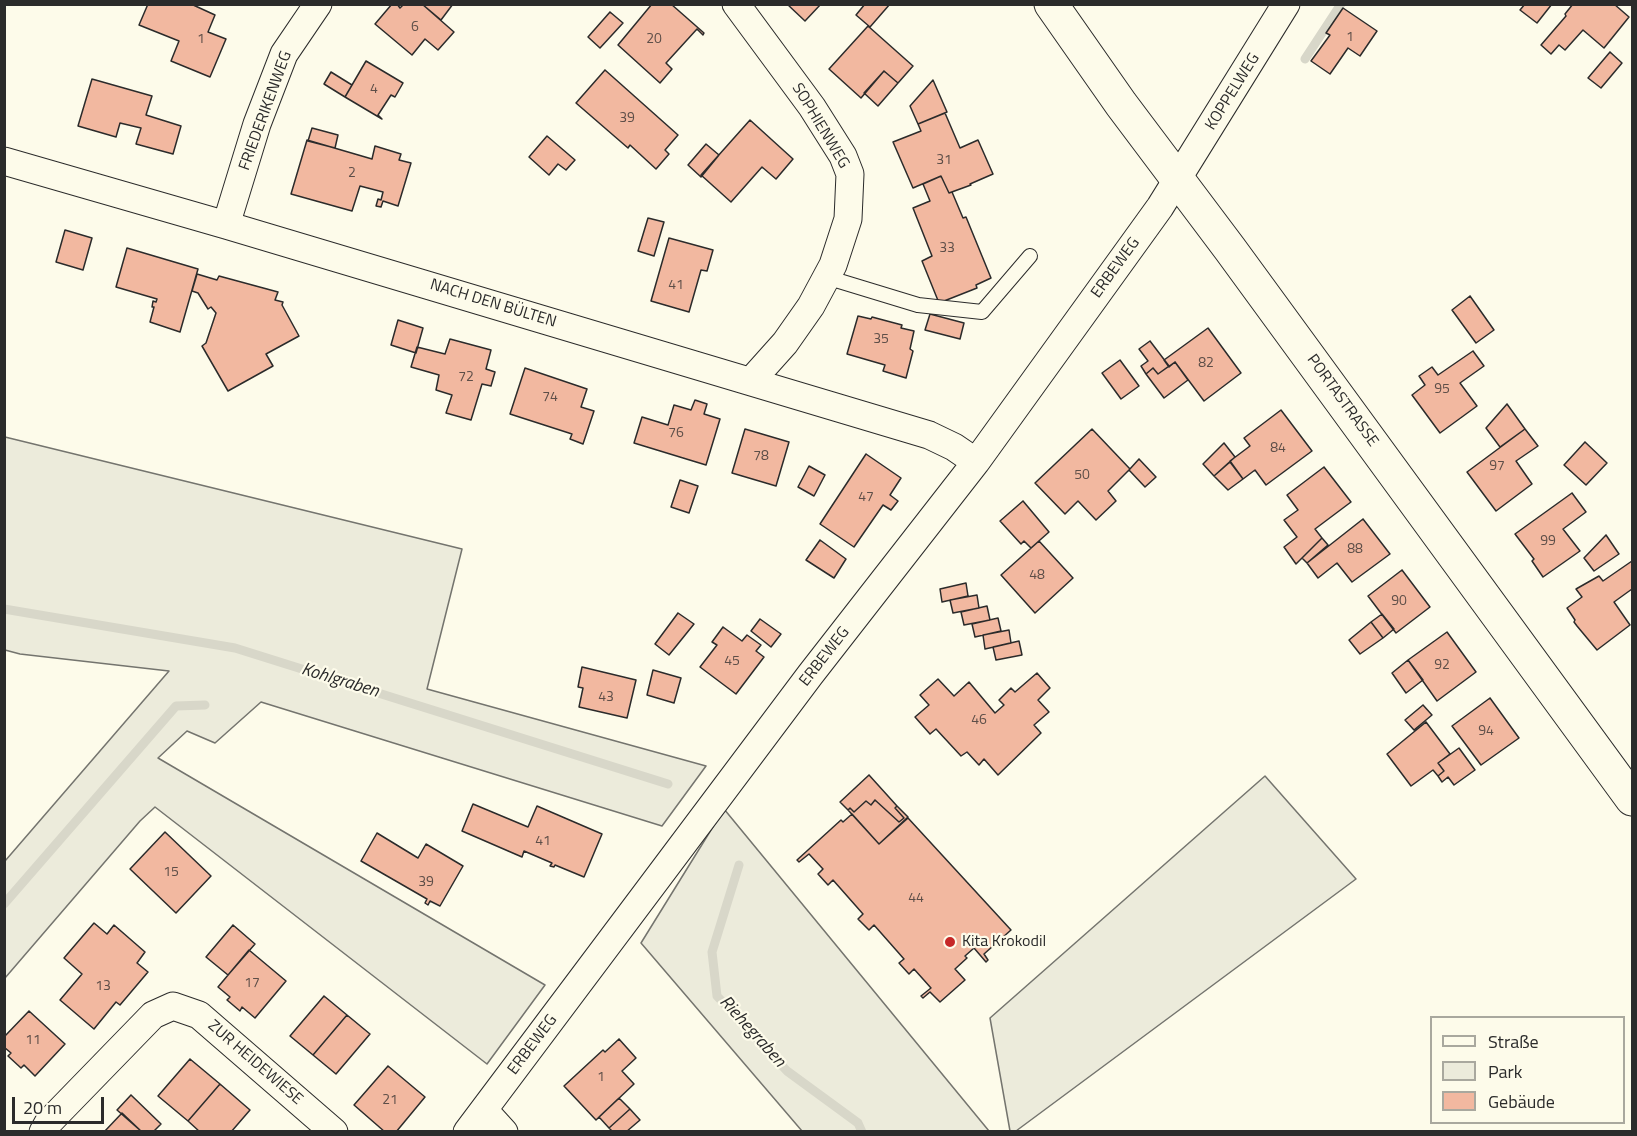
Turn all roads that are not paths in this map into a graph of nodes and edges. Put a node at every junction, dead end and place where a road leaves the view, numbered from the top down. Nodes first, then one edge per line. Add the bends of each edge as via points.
1 (318, 4) edge
2 (736, 4) edge
3 (1051, 4) edge
4 (1286, 4) edge
5 (4, 161) edge
6 (1178, 179) junction
7 (226, 225) junction
8 (1030, 256) dead end
9 (826, 277) junction
10 (751, 381) junction
11 (976, 462) junction
12 (1632, 799) edge
13 (484, 1110) junction
14 (43, 1131) edge
15 (334, 1131) edge
16 (467, 1131) edge
17 (504, 1131) edge

1 - 7 street, FRIEDERIKENWEG via 284,54
2 - 9 street, SOPHIENWEG via 812,107 850,174 848,219
3 - 6 main road, PORTASTRASSE
4 - 6 street, KOPPELWEG
5 - 7 street, NACH DEN BÜLTEN
6 - 11 street, ERBEWEG
6 - 12 main road, PORTASTRASSE
7 - 10 street, NACH DEN BÜLTEN
8 - 9 lane via 982,312 918,305
9 - 10 street, SOPHIENWEG via 785,343
10 - 11 street, NACH DEN BÜLTEN via 929,435
11 - 13 street, ERBEWEG via 805,682
13 - 16 street, ERBEWEG
13 - 17 street
14 - 15 street, ZUR HEIDEWIESE via 153,1015 173,1006 199,1015

